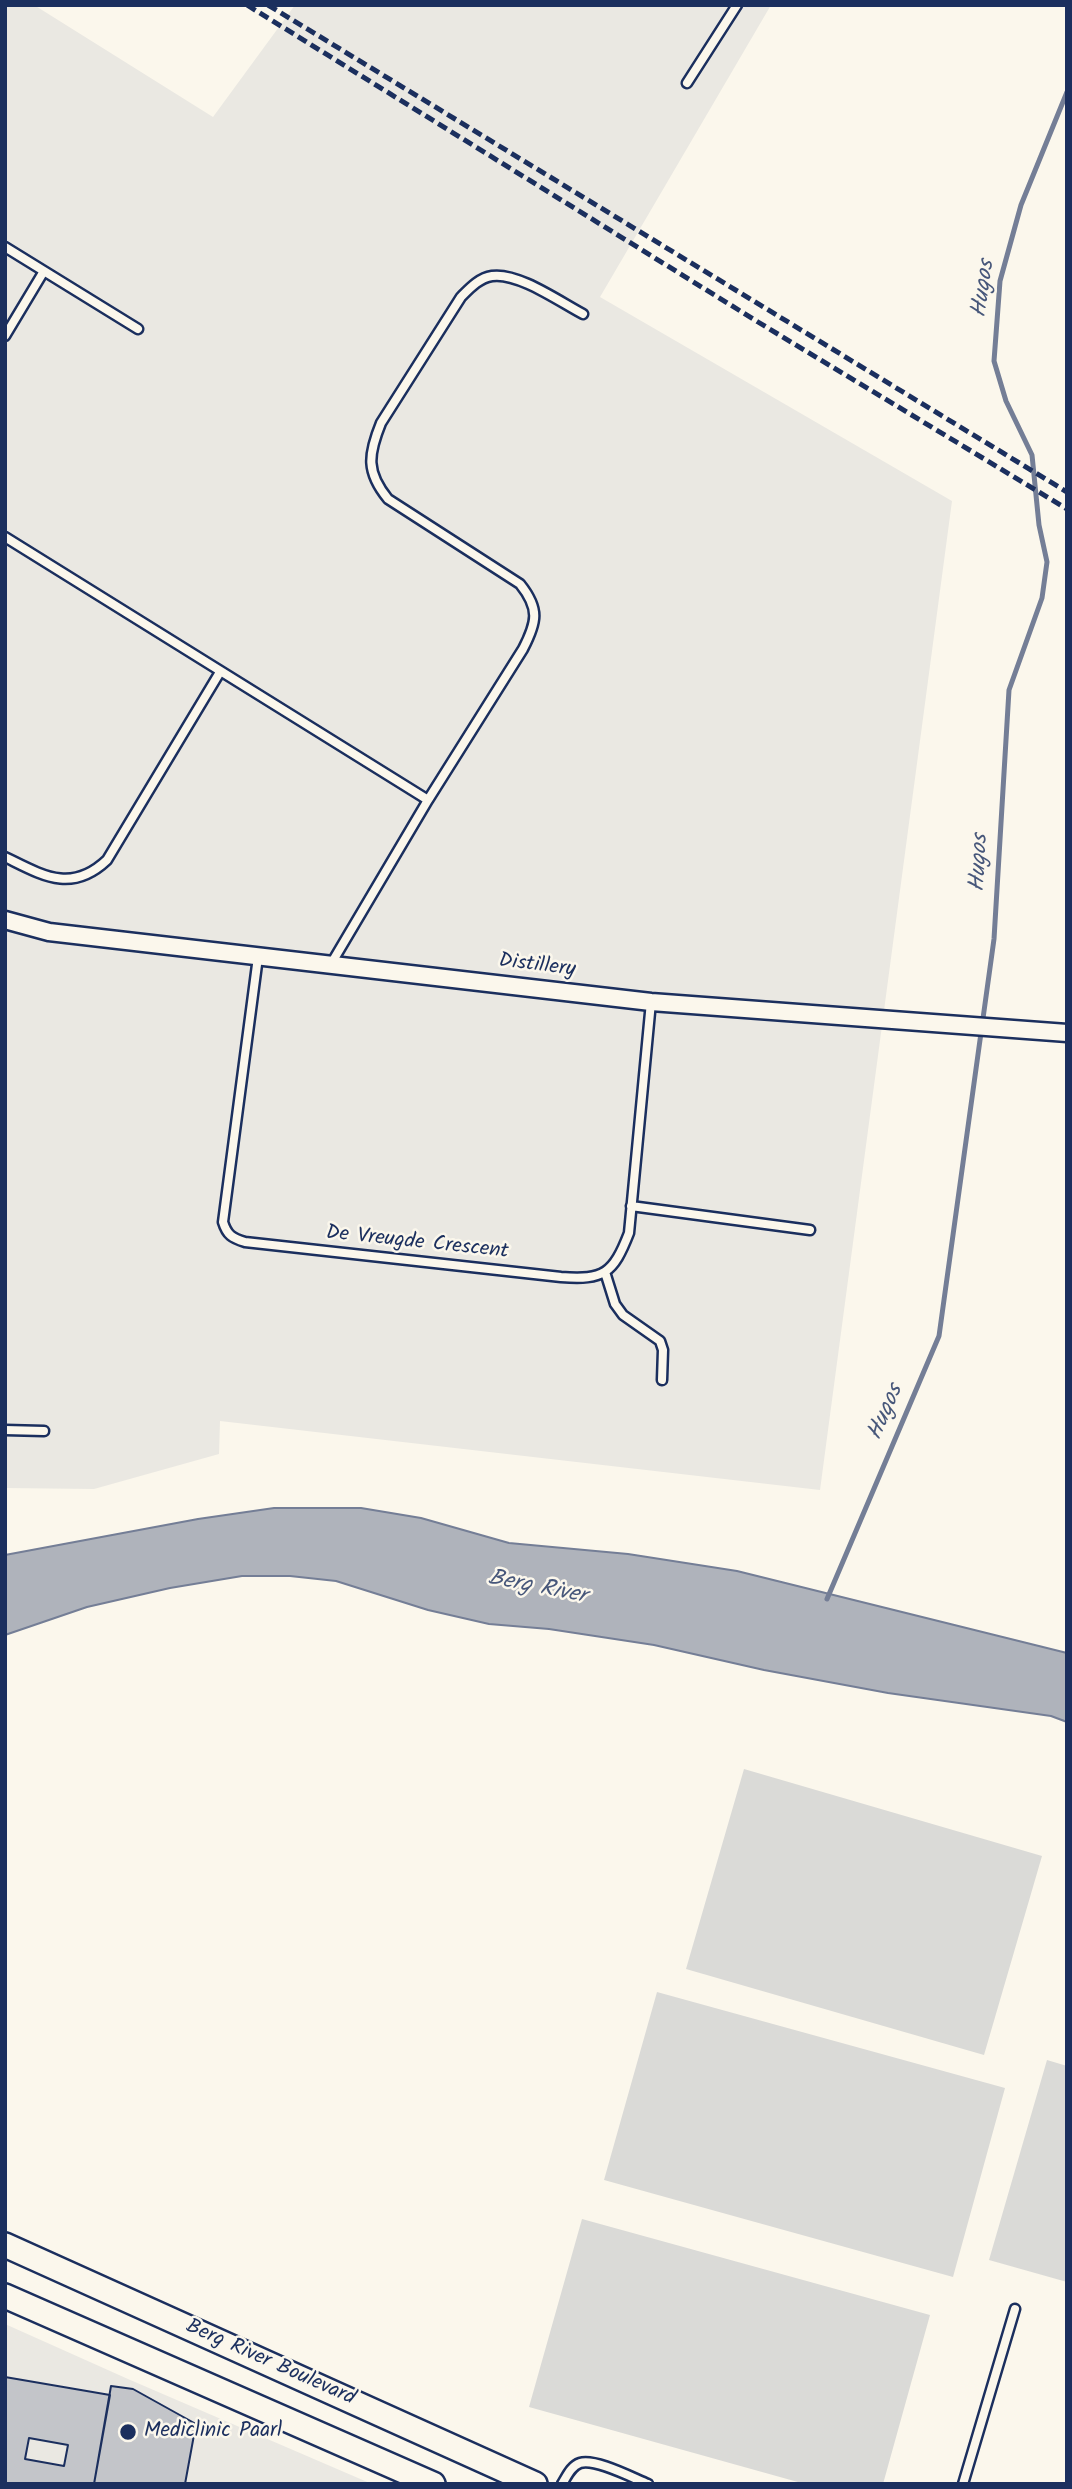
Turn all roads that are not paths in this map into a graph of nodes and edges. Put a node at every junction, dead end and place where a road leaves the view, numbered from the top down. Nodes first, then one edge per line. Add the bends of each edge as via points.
1 (737, 5) edge
2 (687, 83) dead end
3 (5, 247) edge
4 (44, 271) junction
5 (583, 314) dead end
6 (138, 329) dead end
7 (6, 334) edge
8 (5, 537) edge
9 (220, 672) junction
10 (428, 800) junction
11 (5, 857) edge
12 (5, 920) edge
13 (258, 957) junction
14 (331, 964) junction
15 (651, 1002) junction
16 (1067, 1033) edge
17 (631, 1206) junction
18 (810, 1230) dead end
19 (606, 1272) junction
20 (662, 1380) dead end
21 (5, 1430) edge
22 (44, 1431) dead end
23 (5, 2245) edge
24 (5, 2296) edge
25 (1015, 2309) dead end
26 (433, 2484) edge
27 (535, 2484) edge
28 (562, 2484) edge
29 (648, 2484) edge
30 (963, 2484) edge

1 - 2 lane
3 - 4 lane
4 - 6 lane
4 - 7 lane
5 - 10 lane via 510,277 491,276 476,283 461,297 372,443 370,465 376,484 388,499 520,584 535,612 523,649
8 - 9 lane
9 - 10 lane
9 - 11 lane via 107,860 97,869 73,879 58,879
10 - 14 lane
12 - 13 street, Distillery via 49,932
13 - 14 street, Distillery
13 - 19 lane, De Vreugde Crescent via 223,1223 226,1233 244,1242 561,1277 588,1279
14 - 15 street, Distillery
15 - 16 street, Distillery
15 - 17 lane
17 - 18 lane
17 - 19 lane via 629,1233 620,1257
19 - 20 lane via 623,1315 660,1341
21 - 22 lane
23 - 27 street, Berg River Boulevard
24 - 26 street, Berg River Boulevard
25 - 30 lane
28 - 29 lane via 581,2462

